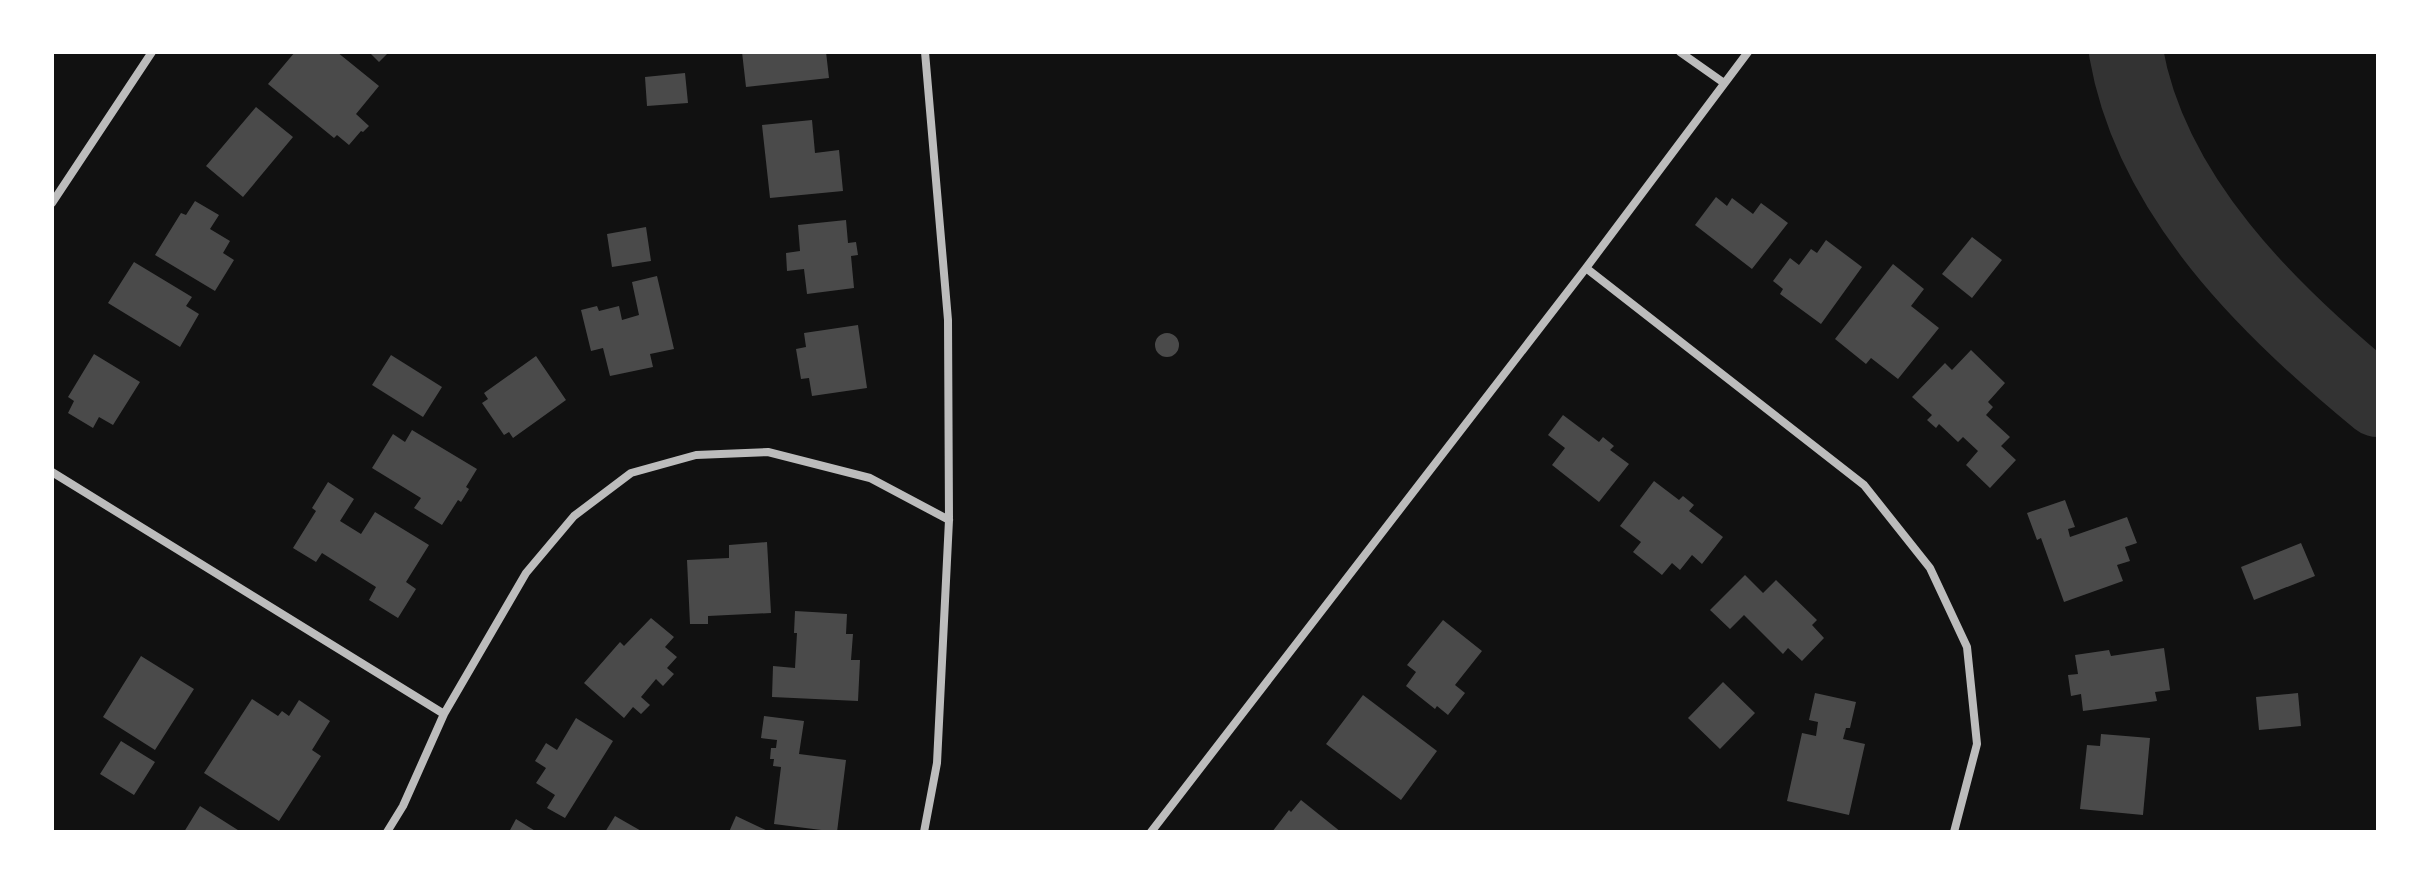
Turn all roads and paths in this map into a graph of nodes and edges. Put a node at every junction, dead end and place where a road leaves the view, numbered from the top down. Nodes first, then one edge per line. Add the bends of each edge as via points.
1 (152, 52) edge
2 (925, 52) edge
3 (1680, 52) edge
4 (1748, 52) edge
5 (1724, 83) junction
6 (52, 203) edge
7 (1586, 268) junction
8 (52, 472) edge
9 (949, 520) junction
10 (444, 714) junction
11 (387, 832) edge
12 (924, 832) edge
13 (1151, 832) edge
14 (1954, 832) edge

1 - 6 street
2 - 9 street via 948,320
3 - 5 street
4 - 5 street
5 - 7 street
7 - 13 street
7 - 14 street via 1864,485 1930,568 1967,647 1977,744
8 - 10 street
9 - 10 street via 870,478 768,452 696,455 631,473 574,516 526,573
9 - 12 street via 937,763
10 - 11 street

